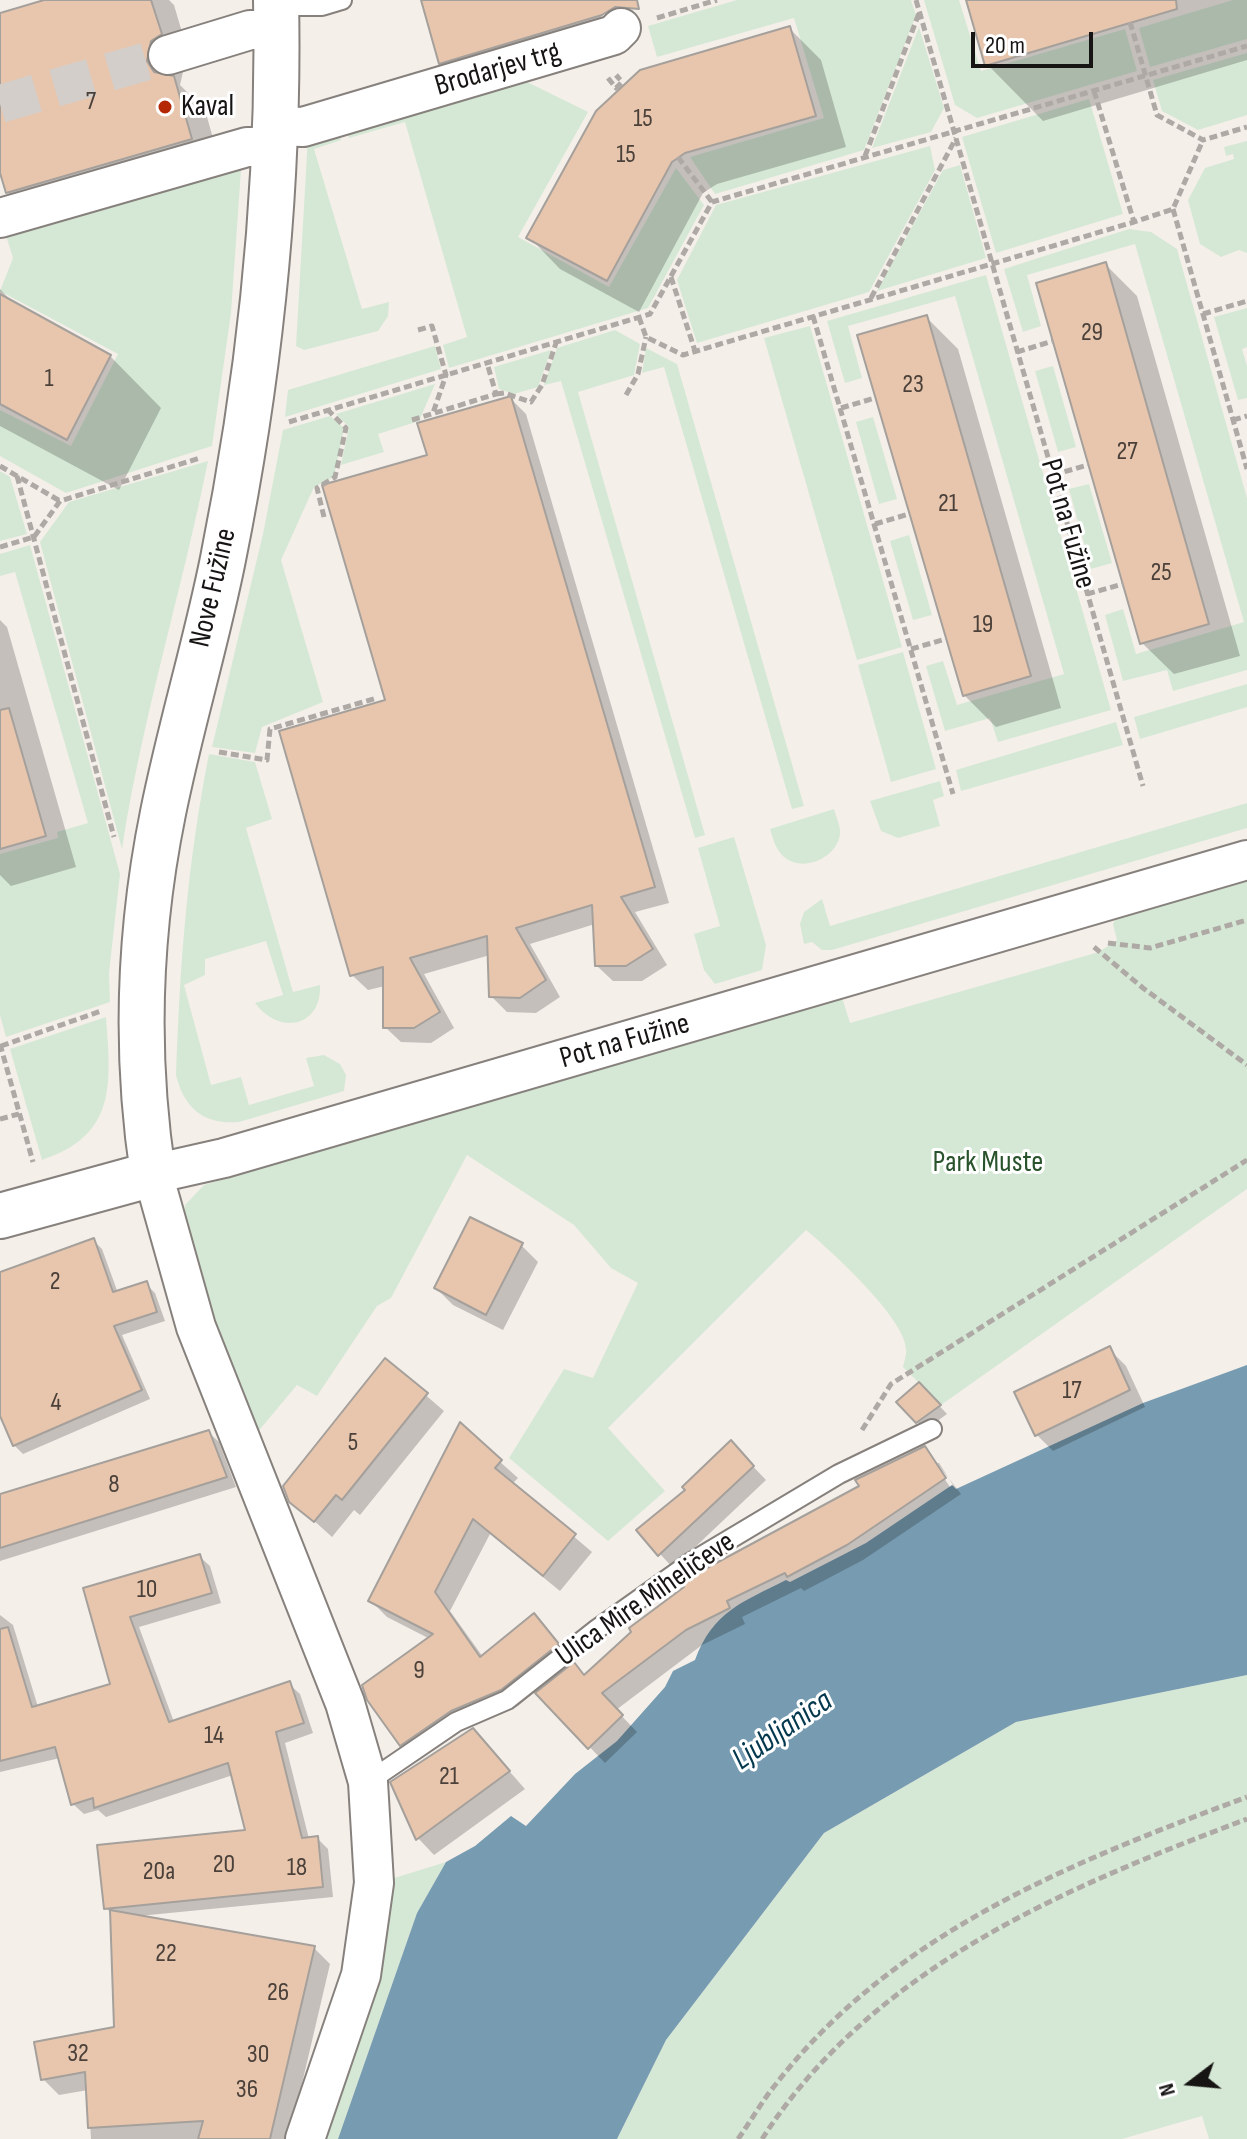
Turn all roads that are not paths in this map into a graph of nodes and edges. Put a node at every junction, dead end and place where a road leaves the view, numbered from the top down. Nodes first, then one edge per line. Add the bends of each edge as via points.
1 (342, 0) edge
2 (276, 12) edge
3 (621, 28) road end
4 (168, 55) tunnel mouth
5 (276, 137) junction
6 (0, 218) edge
7 (1247, 860) edge
8 (153, 1174) junction
9 (0, 1216) edge
10 (932, 1429) dead end
11 (368, 1782) junction
12 (305, 2139) edge

1 - 2 lane
2 - 4 street via 250,30
2 - 5 street, Nove Fužine
3 - 5 street, Brodarjev trg via 614,35
5 - 6 street, Brodarjev trg
5 - 8 street, Nove Fužine via 262,322 246,439 162,817 149,909 142,1044
7 - 8 street, Pot na Fužine
8 - 9 street, Pot na Fužine
8 - 11 street via 196,1327 345,1703
10 - 11 lane, Ulica Mire Miheličeve via 839,1474 690,1563 507,1700 456,1722
11 - 12 street via 374,1883 361,1975

